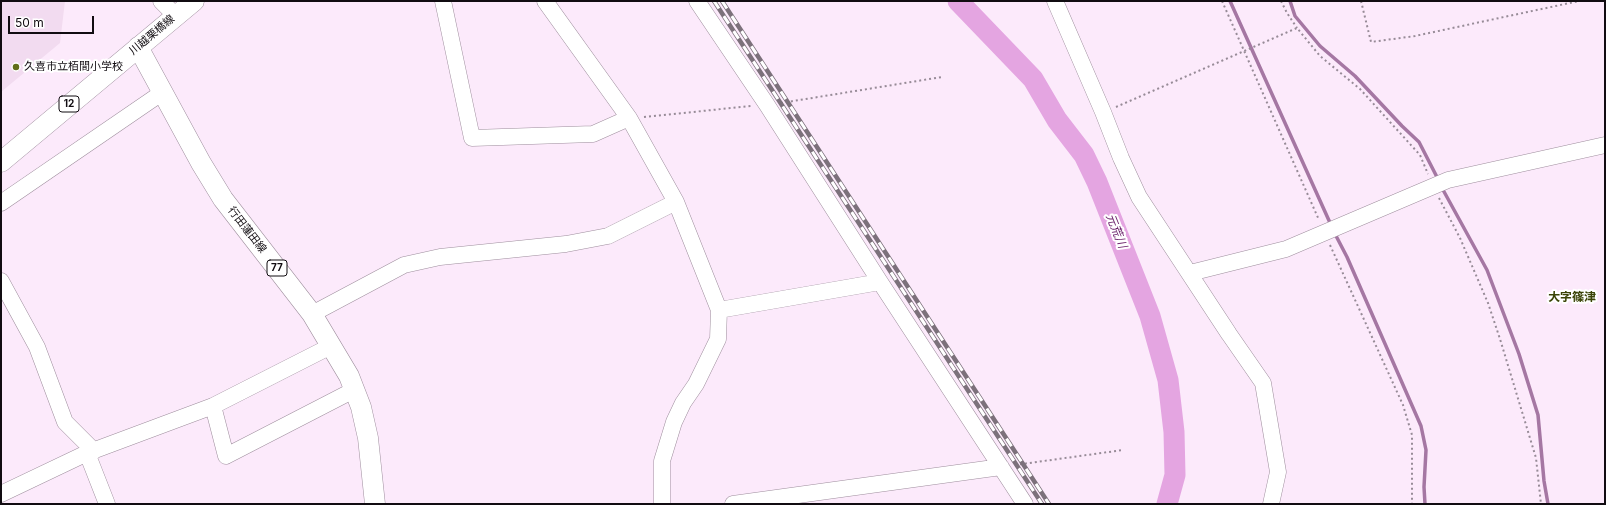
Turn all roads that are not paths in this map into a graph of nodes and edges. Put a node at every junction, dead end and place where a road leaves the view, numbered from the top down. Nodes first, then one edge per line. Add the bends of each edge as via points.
1 (160, 1) edge
2 (194, 1) edge
3 (443, 1) edge
4 (545, 1) edge
5 (698, 1) edge
6 (1055, 1) edge
7 (176, 16) junction
8 (138, 47) junction
9 (163, 92) junction
10 (629, 118) junction
11 (1605, 145) edge
12 (1, 162) edge
13 (676, 202) junction
14 (1, 203) edge
15 (1190, 273) junction
16 (1, 281) edge
17 (880, 282) junction
18 (719, 310) junction
19 (312, 314) junction
20 (331, 346) junction
21 (354, 390) junction
22 (213, 406) junction
23 (91, 452) junction
24 (1001, 467) junction
25 (1, 494) edge
26 (107, 504) edge
27 (375, 504) edge
28 (662, 504) edge
29 (733, 504) edge
30 (1025, 504) edge
31 (1271, 504) edge

1 - 7 street
2 - 7 main road, 川越栗橋線 / 12
3 - 10 street via 472,138 593,134
4 - 10 street
5 - 17 street
6 - 15 street via 1139,197
7 - 8 main road, 川越栗橋線 / 12
8 - 9 main road, 行田蓮田線 / 77
8 - 12 main road, 川越栗橋線 / 12
9 - 14 street
9 - 19 main road, 行田蓮田線 / 77 via 223,199
10 - 13 street
11 - 15 street via 1448,180 1286,249
13 - 18 street
13 - 19 street via 608,236 566,244 440,257 404,265
15 - 31 street via 1263,384 1278,472
16 - 23 street via 37,347 65,422
17 - 18 street
17 - 24 street
18 - 28 street via 718,339 674,422 662,461
19 - 20 main road, 行田蓮田線 / 77
20 - 21 main road, 行田蓮田線 / 77 via 349,376
20 - 22 street
21 - 22 street via 226,456
21 - 27 main road, 行田蓮田線 / 77 via 368,438
22 - 23 street
23 - 25 street
23 - 26 street
24 - 29 street
24 - 30 street

